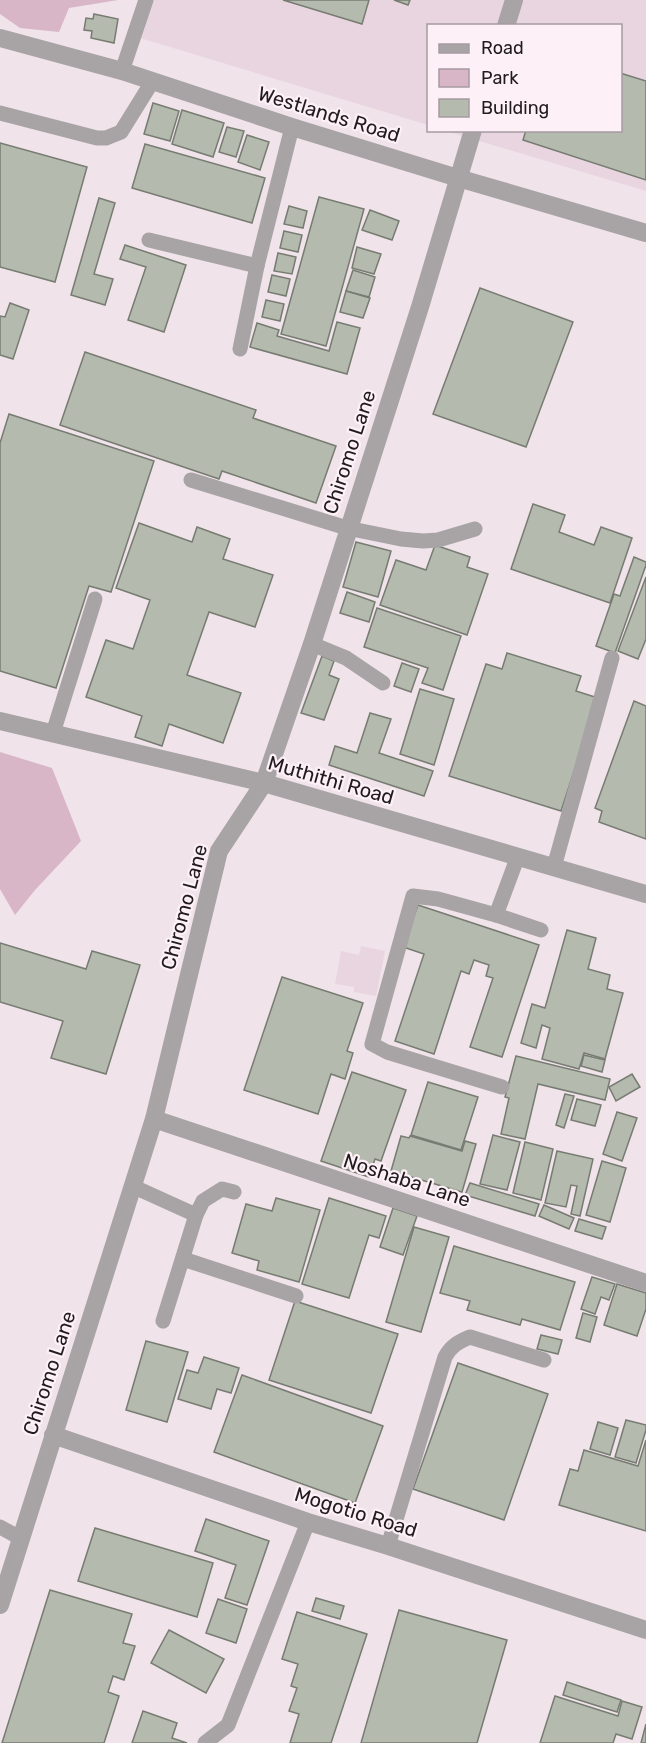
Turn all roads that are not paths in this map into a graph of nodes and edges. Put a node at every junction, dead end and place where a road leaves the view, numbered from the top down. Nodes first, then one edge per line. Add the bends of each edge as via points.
1 (146, 0) edge
2 (514, 0) edge
3 (507, 24) edge
4 (0, 38) edge
5 (122, 71) junction
6 (152, 82) junction
7 (0, 113) edge
8 (292, 127) junction
9 (472, 132) edge
10 (459, 178) junction
11 (646, 232) edge
12 (149, 240) dead end
13 (257, 266) junction
14 (240, 349) dead end
15 (190, 480) dead end
16 (348, 528) junction
17 (475, 529) dead end
18 (94, 598) dead end
19 (312, 644) junction
20 (612, 658) dead end
21 (382, 683) dead end
22 (0, 721) edge
23 (53, 733) junction
24 (264, 783) junction
25 (518, 856) junction
26 (554, 867) junction
27 (646, 894) edge
28 (496, 915) junction
29 (541, 930) dead end
30 (502, 1087) dead end
31 (154, 1119) junction
32 (132, 1186) junction
33 (234, 1192) dead end
34 (196, 1215) junction
35 (183, 1259) junction
36 (646, 1283) edge
37 (296, 1296) dead end
38 (163, 1322) dead end
39 (544, 1360) dead end
40 (53, 1435) junction
41 (308, 1522) junction
42 (0, 1527) edge
43 (22, 1539) junction
44 (388, 1546) junction
45 (0, 1605) edge
46 (646, 1630) edge
47 (205, 1743) edge

1 - 5 lane
2 - 3 street
4 - 5 street, Westlands Road
5 - 6 street, Westlands Road
6 - 7 lane via 121,132 106,138
6 - 8 street, Westlands Road
8 - 10 street, Westlands Road
8 - 13 lane
9 - 10 street, Chiromo Lane
10 - 11 street, Westlands Road
10 - 16 street, Chiromo Lane
12 - 13 lane
13 - 14 lane
15 - 16 lane
16 - 17 lane via 423,541
16 - 19 street, Chiromo Lane
18 - 23 lane
19 - 21 lane via 346,658
19 - 24 street, Chiromo Lane
20 - 26 lane
22 - 23 street, Muthithi Road
23 - 24 street, Muthithi Road
24 - 25 street, Muthithi Road
24 - 31 street, Chiromo Lane via 219,851
25 - 26 street, Muthithi Road
25 - 28 lane
26 - 27 street, Muthithi Road
28 - 29 lane
28 - 30 lane via 413,896 372,1044
31 - 32 street, Chiromo Lane
31 - 36 street, Noshaba Lane
32 - 34 lane
32 - 40 street, Chiromo Lane
33 - 34 lane via 222,1190 204,1201
34 - 35 lane
35 - 37 lane
35 - 38 lane
39 - 44 lane via 470,1337 450,1348
40 - 41 street, Mogotio Road
40 - 43 street, Chiromo Lane
41 - 44 street, Mogotio Road
41 - 47 lane via 228,1725
42 - 43 lane
43 - 45 street, Chiromo Lane
44 - 46 street, Mogotio Road

